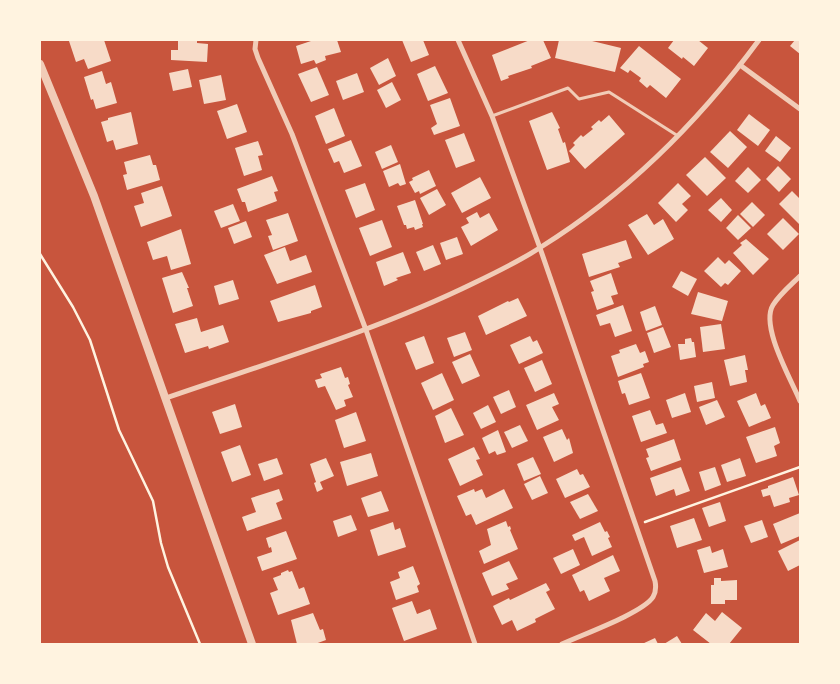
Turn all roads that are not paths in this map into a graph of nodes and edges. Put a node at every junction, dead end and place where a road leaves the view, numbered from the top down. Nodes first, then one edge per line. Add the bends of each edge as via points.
1 (256, 40) edge
2 (458, 40) edge
3 (759, 40) edge
4 (40, 64) edge
5 (740, 66) junction
6 (800, 110) edge
7 (492, 116) junction
8 (678, 136) junction
9 (540, 248) junction
10 (800, 276) edge
11 (366, 330) junction
12 (166, 398) junction
13 (800, 401) edge
14 (252, 644) edge
15 (475, 644) edge
16 (562, 644) edge

1 - 11 street via 258,58 292,134
2 - 7 street
3 - 5 street
4 - 12 street via 94,196
5 - 6 street
5 - 8 street
7 - 8 lane via 568,88 579,99 609,92
7 - 9 street
8 - 9 street via 626,183
9 - 11 street via 466,287
9 - 16 street via 654,574 656,588 654,596 643,607
10 - 13 street via 772,306 770,316 771,333
11 - 12 street
11 - 15 street
12 - 14 street

